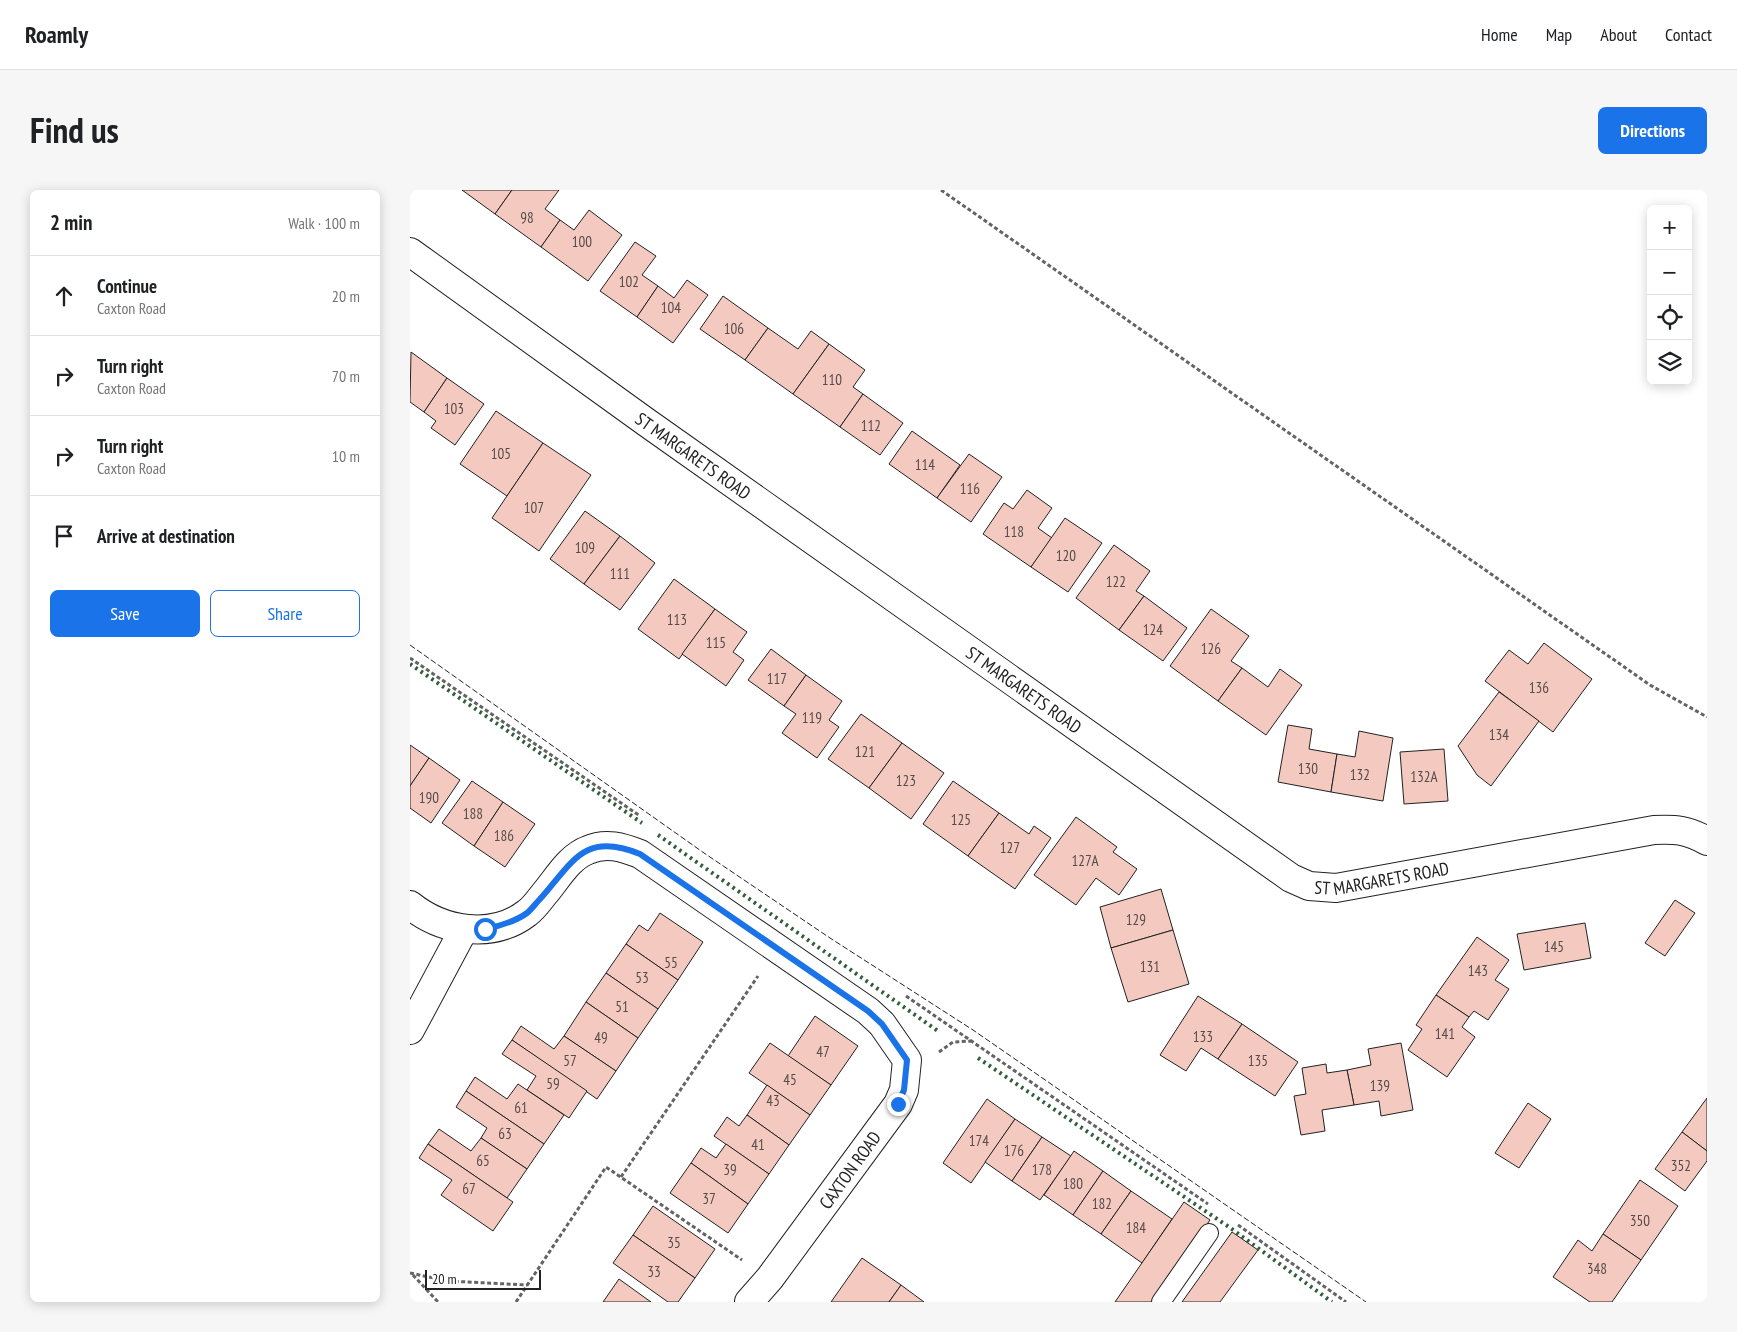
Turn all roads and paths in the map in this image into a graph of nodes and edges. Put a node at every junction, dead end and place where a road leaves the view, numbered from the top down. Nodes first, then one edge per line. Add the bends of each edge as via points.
1 (941, 190) edge
2 (410, 252) edge
3 (1707, 716) edge
4 (1707, 841) edge
5 (410, 905) edge
6 (464, 929) junction
7 (777, 949) junction
8 (410, 1030) edge
9 (972, 1041) dead end
10 (621, 1177) junction
11 (1215, 1209) dead end
12 (1237, 1224) dead end
13 (1209, 1232) dead end
14 (411, 1274) edge
15 (770, 1278) junction
16 (528, 1285) junction
17 (438, 1302) edge
18 (516, 1302) edge
19 (749, 1302) edge
20 (1162, 1302) edge
21 (1346, 1302) edge

1 - 3 path via 1650,685
2 - 4 street, ST MARGARETS ROAD via 1291,878 1310,886 1344,887 1654,830 1677,829
5 - 6 street, CAXTON ROAD via 441,924
6 - 7 street, CAXTON ROAD via 485,929 508,923 527,913 574,859 587,850 606,845 640,854
6 - 8 street
7 - 10 path
7 - 15 street, CAXTON ROAD via 868,1011 882,1024 907,1060 904,1090 898,1104
9 - 11 path
10 - 15 path
10 - 16 path via 606,1167
12 - 21 path
13 - 20 lane
14 - 16 path via 448,1281
14 - 17 path
15 - 19 street, CAXTON ROAD
16 - 18 path

